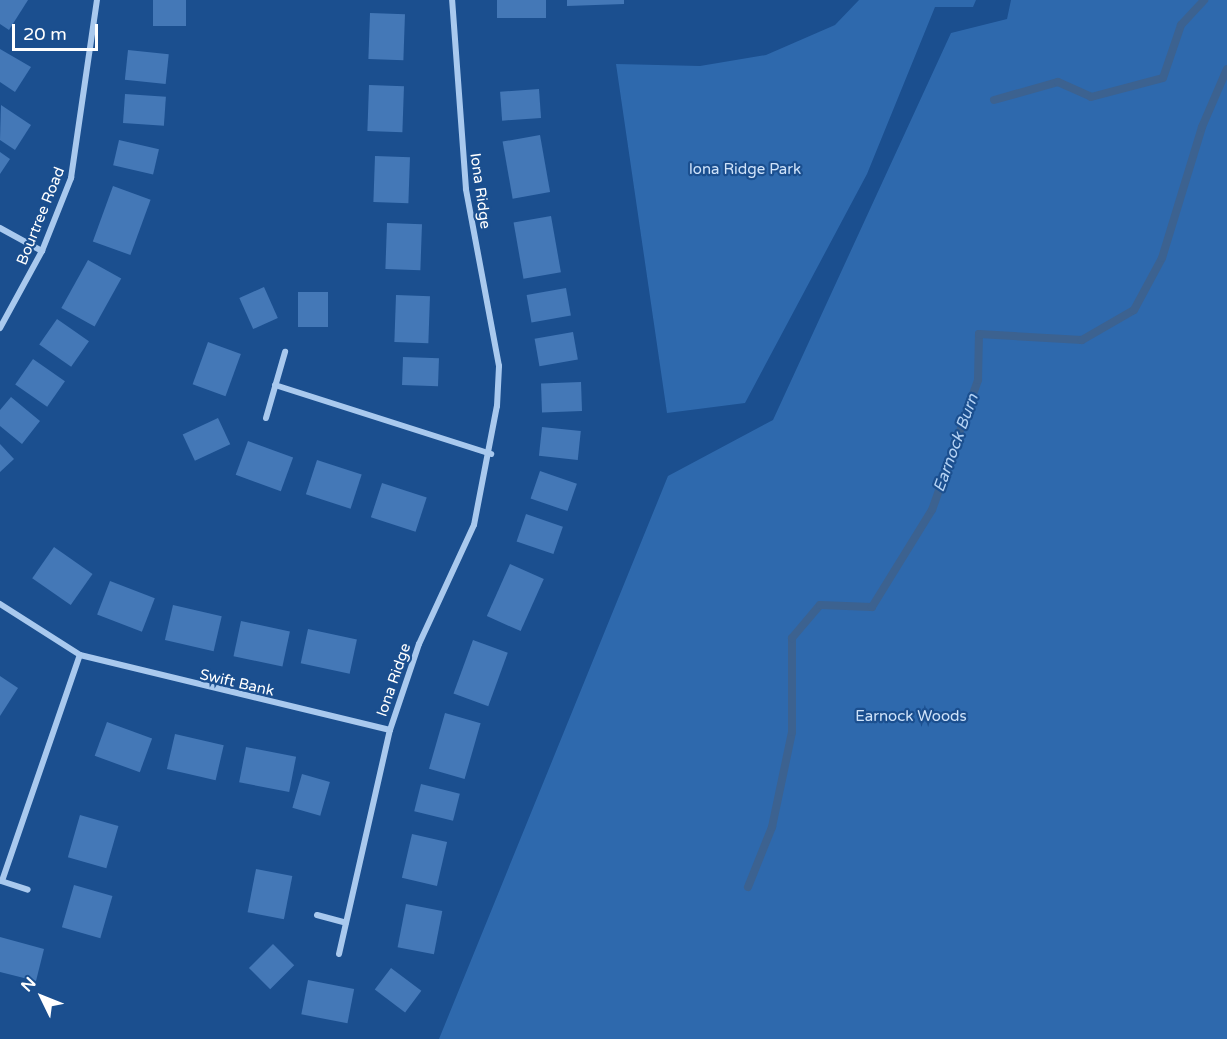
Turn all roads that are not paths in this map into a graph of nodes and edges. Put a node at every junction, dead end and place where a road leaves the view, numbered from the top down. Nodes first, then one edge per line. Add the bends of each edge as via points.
1 (97, 0) edge
2 (452, 0) edge
3 (0, 228) edge
4 (42, 251) junction
5 (0, 328) edge
6 (285, 352) dead end
7 (275, 385) junction
8 (266, 418) dead end
9 (490, 454) junction
10 (0, 604) edge
11 (80, 655) junction
12 (390, 730) junction
13 (1, 881) edge
14 (28, 890) dead end
15 (317, 915) dead end
16 (346, 923) junction
17 (339, 954) dead end

1 - 4 street, Bourtree Road via 71,178
2 - 9 street, Iona Ridge via 466,189 499,366
3 - 4 street
4 - 5 street, Bourtree Road
6 - 7 street
7 - 8 street
7 - 9 street
9 - 12 street, Iona Ridge via 474,525 419,644
10 - 11 street, Swift Bank
11 - 12 street, Swift Bank
11 - 13 street
12 - 16 street, Iona Ridge
13 - 14 street
15 - 16 street
16 - 17 street, Iona Ridge

